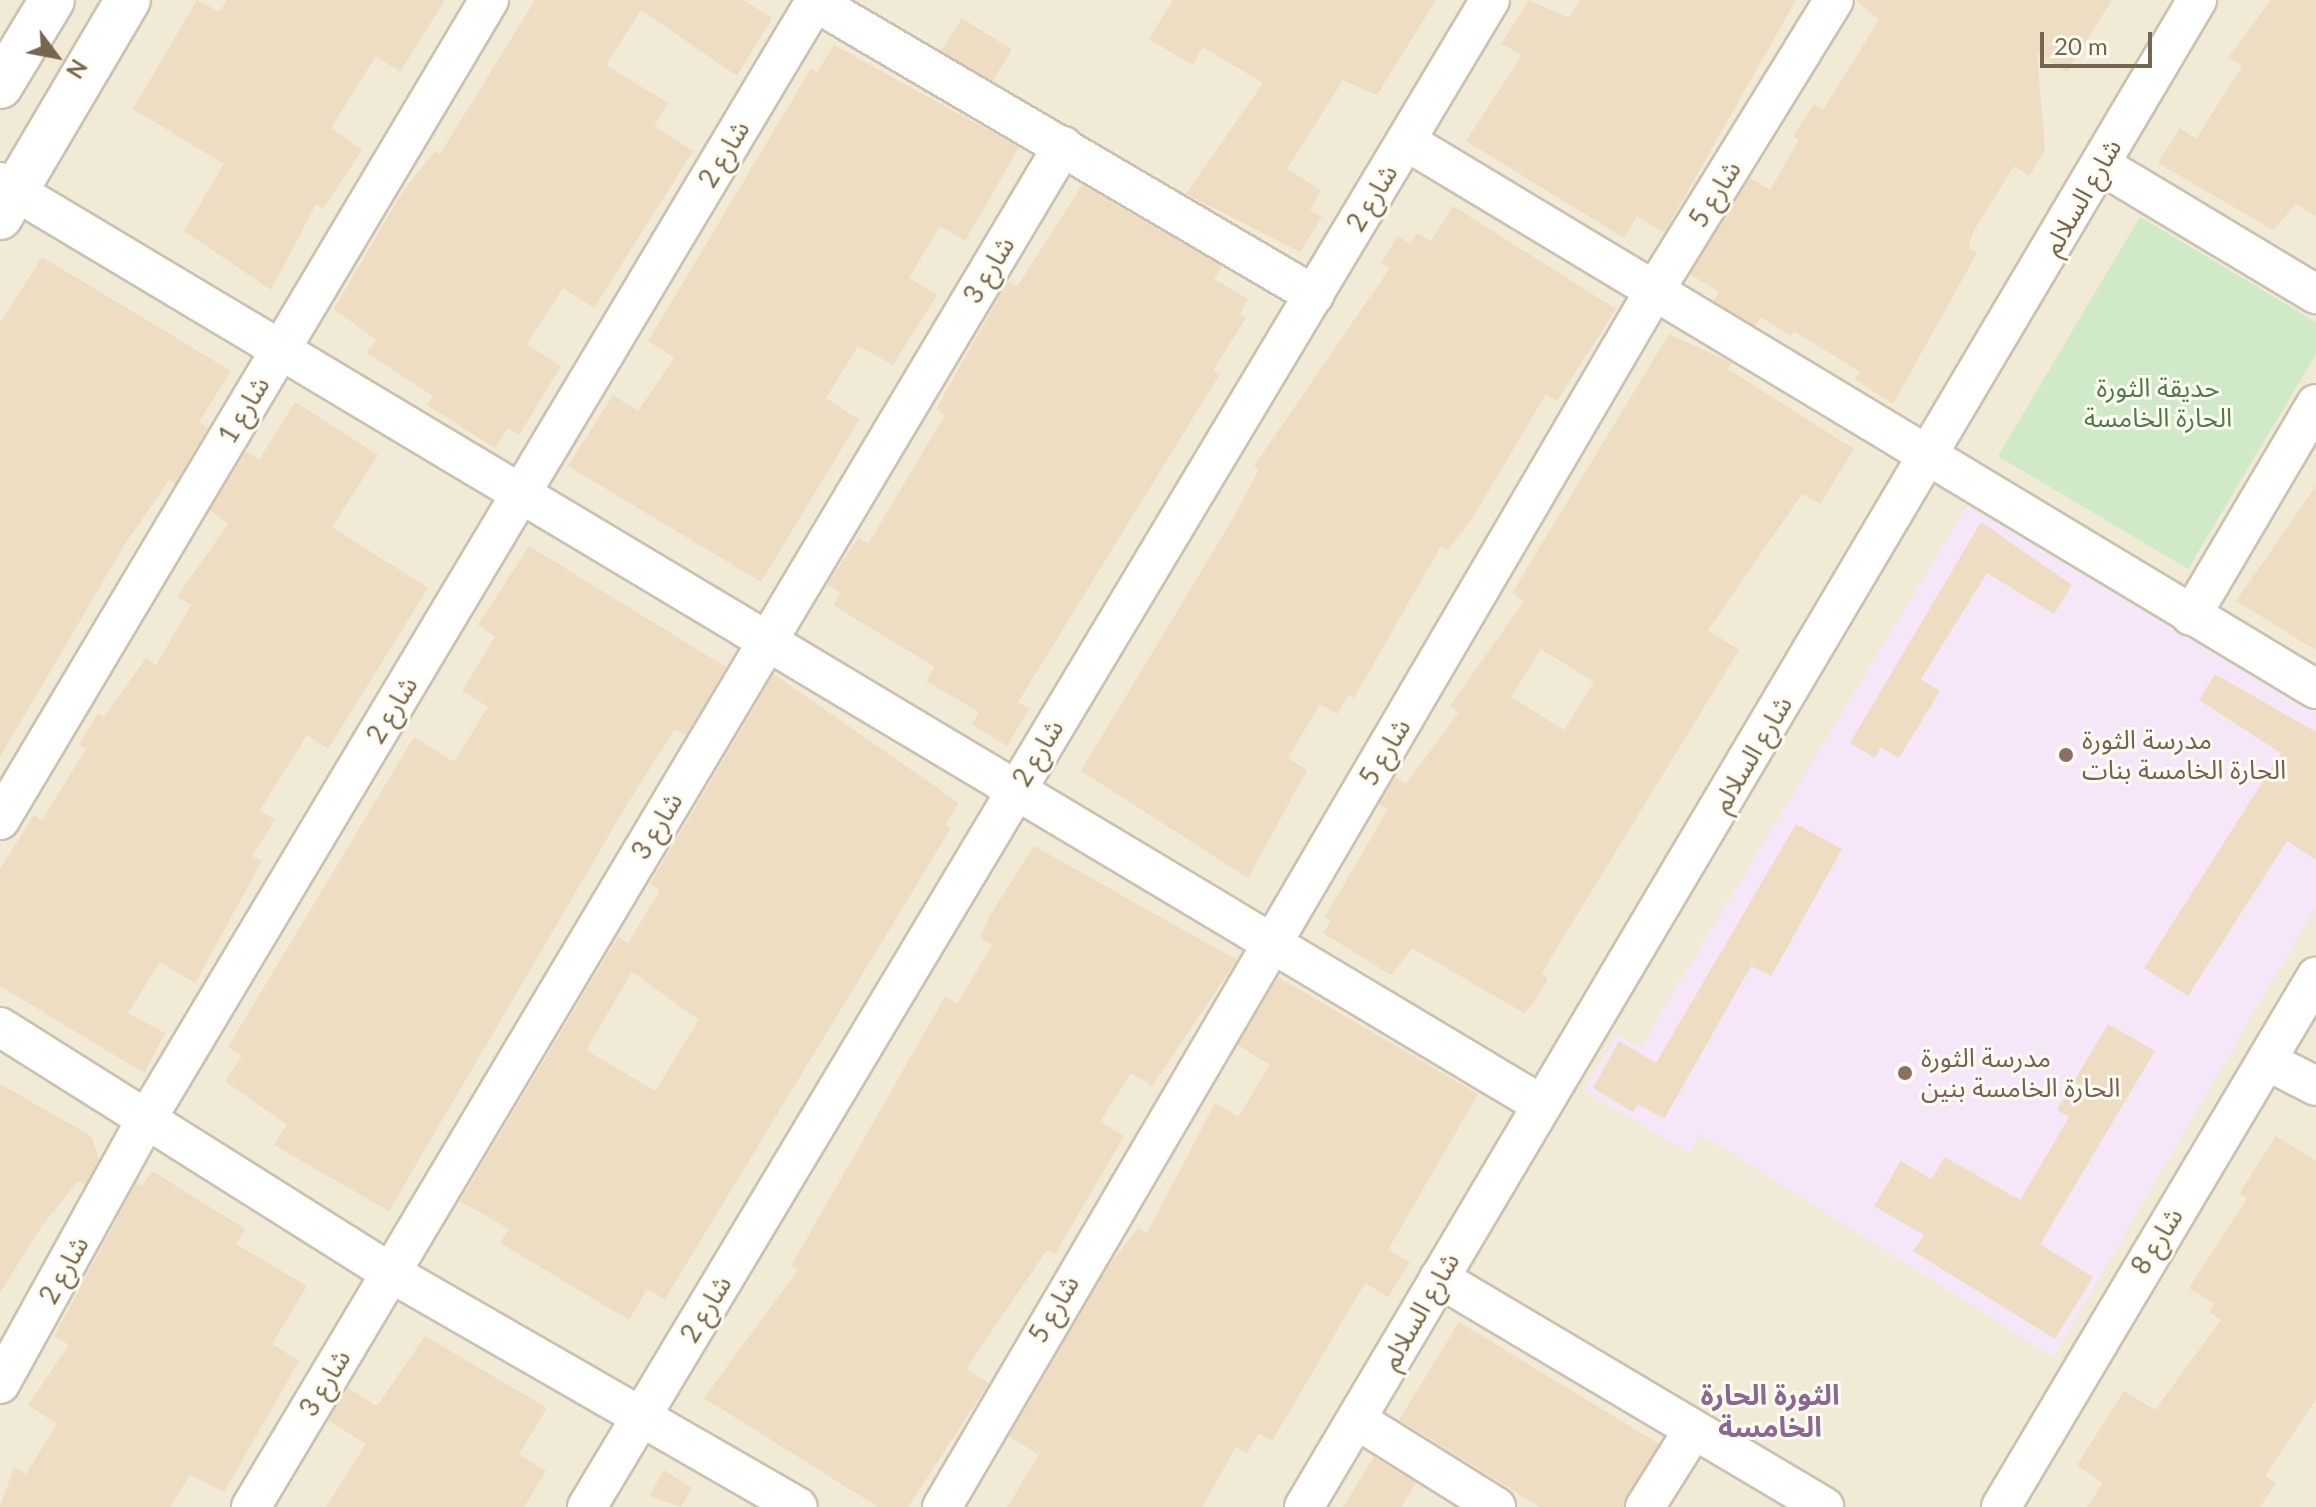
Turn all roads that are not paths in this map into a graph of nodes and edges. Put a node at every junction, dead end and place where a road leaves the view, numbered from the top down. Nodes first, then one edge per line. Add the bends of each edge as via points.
1 (52, 0) edge
2 (128, 0) edge
3 (489, 0) edge
4 (1490, 0) edge
5 (1834, 0) edge
6 (2197, 0) edge
7 (815, 1) edge
8 (0, 86) edge
9 (1406, 141) junction
10 (1063, 146) junction
11 (2101, 165) junction
12 (5, 197) edge
13 (1653, 293) junction
14 (2316, 294) edge
15 (1314, 295) junction
16 (279, 351) junction
17 (2316, 404) edge
18 (1931, 455) junction
19 (520, 496) junction
20 (2191, 616) junction
21 (766, 643) junction
22 (2316, 689) edge
23 (1015, 792) junction
24 (0, 820) edge
25 (1271, 945) junction
26 (2316, 977) edge
27 (0, 1027) edge
28 (2267, 1061) junction
29 (2316, 1086) edge
30 (1542, 1105) junction
31 (146, 1120) junction
32 (391, 1273) junction
33 (1439, 1278) junction
34 (0, 1384) edge
35 (643, 1416) junction
36 (1357, 1420) junction
37 (1692, 1432) junction
38 (251, 1507) edge
39 (587, 1507) edge
40 (798, 1507) edge
41 (942, 1507) edge
42 (1304, 1507) edge
43 (1496, 1507) edge
44 (1645, 1507) edge
45 (1824, 1507) edge
46 (2001, 1507) edge

1 - 8 street
2 - 12 street
3 - 16 street, شارع 1
4 - 9 street, شارع 2
5 - 13 street, شارع 5
6 - 11 street, شارع السلالم
7 - 10 street
7 - 19 street, شارع 2
9 - 13 street
9 - 15 street, شارع 2
10 - 15 street
10 - 21 street, شارع 3
11 - 14 street
11 - 18 street, شارع السلالم
12 - 16 street
13 - 18 street
13 - 25 street, شارع 5
15 - 23 street, شارع 2
16 - 19 street
16 - 24 street, شارع 1
17 - 20 street
18 - 20 street
18 - 30 street, شارع السلالم
19 - 21 street
19 - 31 street, شارع 2
20 - 22 street
21 - 23 street
21 - 32 street, شارع 3
23 - 25 street
23 - 35 street, شارع 2
25 - 30 street
25 - 41 street, شارع 5
26 - 28 street, شارع 8
27 - 31 street
28 - 29 street
28 - 46 street, شارع 8
30 - 33 street, شارع السلالم
31 - 32 street
31 - 34 street, شارع 2
32 - 35 street
32 - 38 street, شارع 3
33 - 36 street, شارع السلالم
33 - 37 street
35 - 39 street, شارع 2
35 - 40 street
36 - 42 street, شارع السلالم
36 - 43 street
37 - 44 street
37 - 45 street

